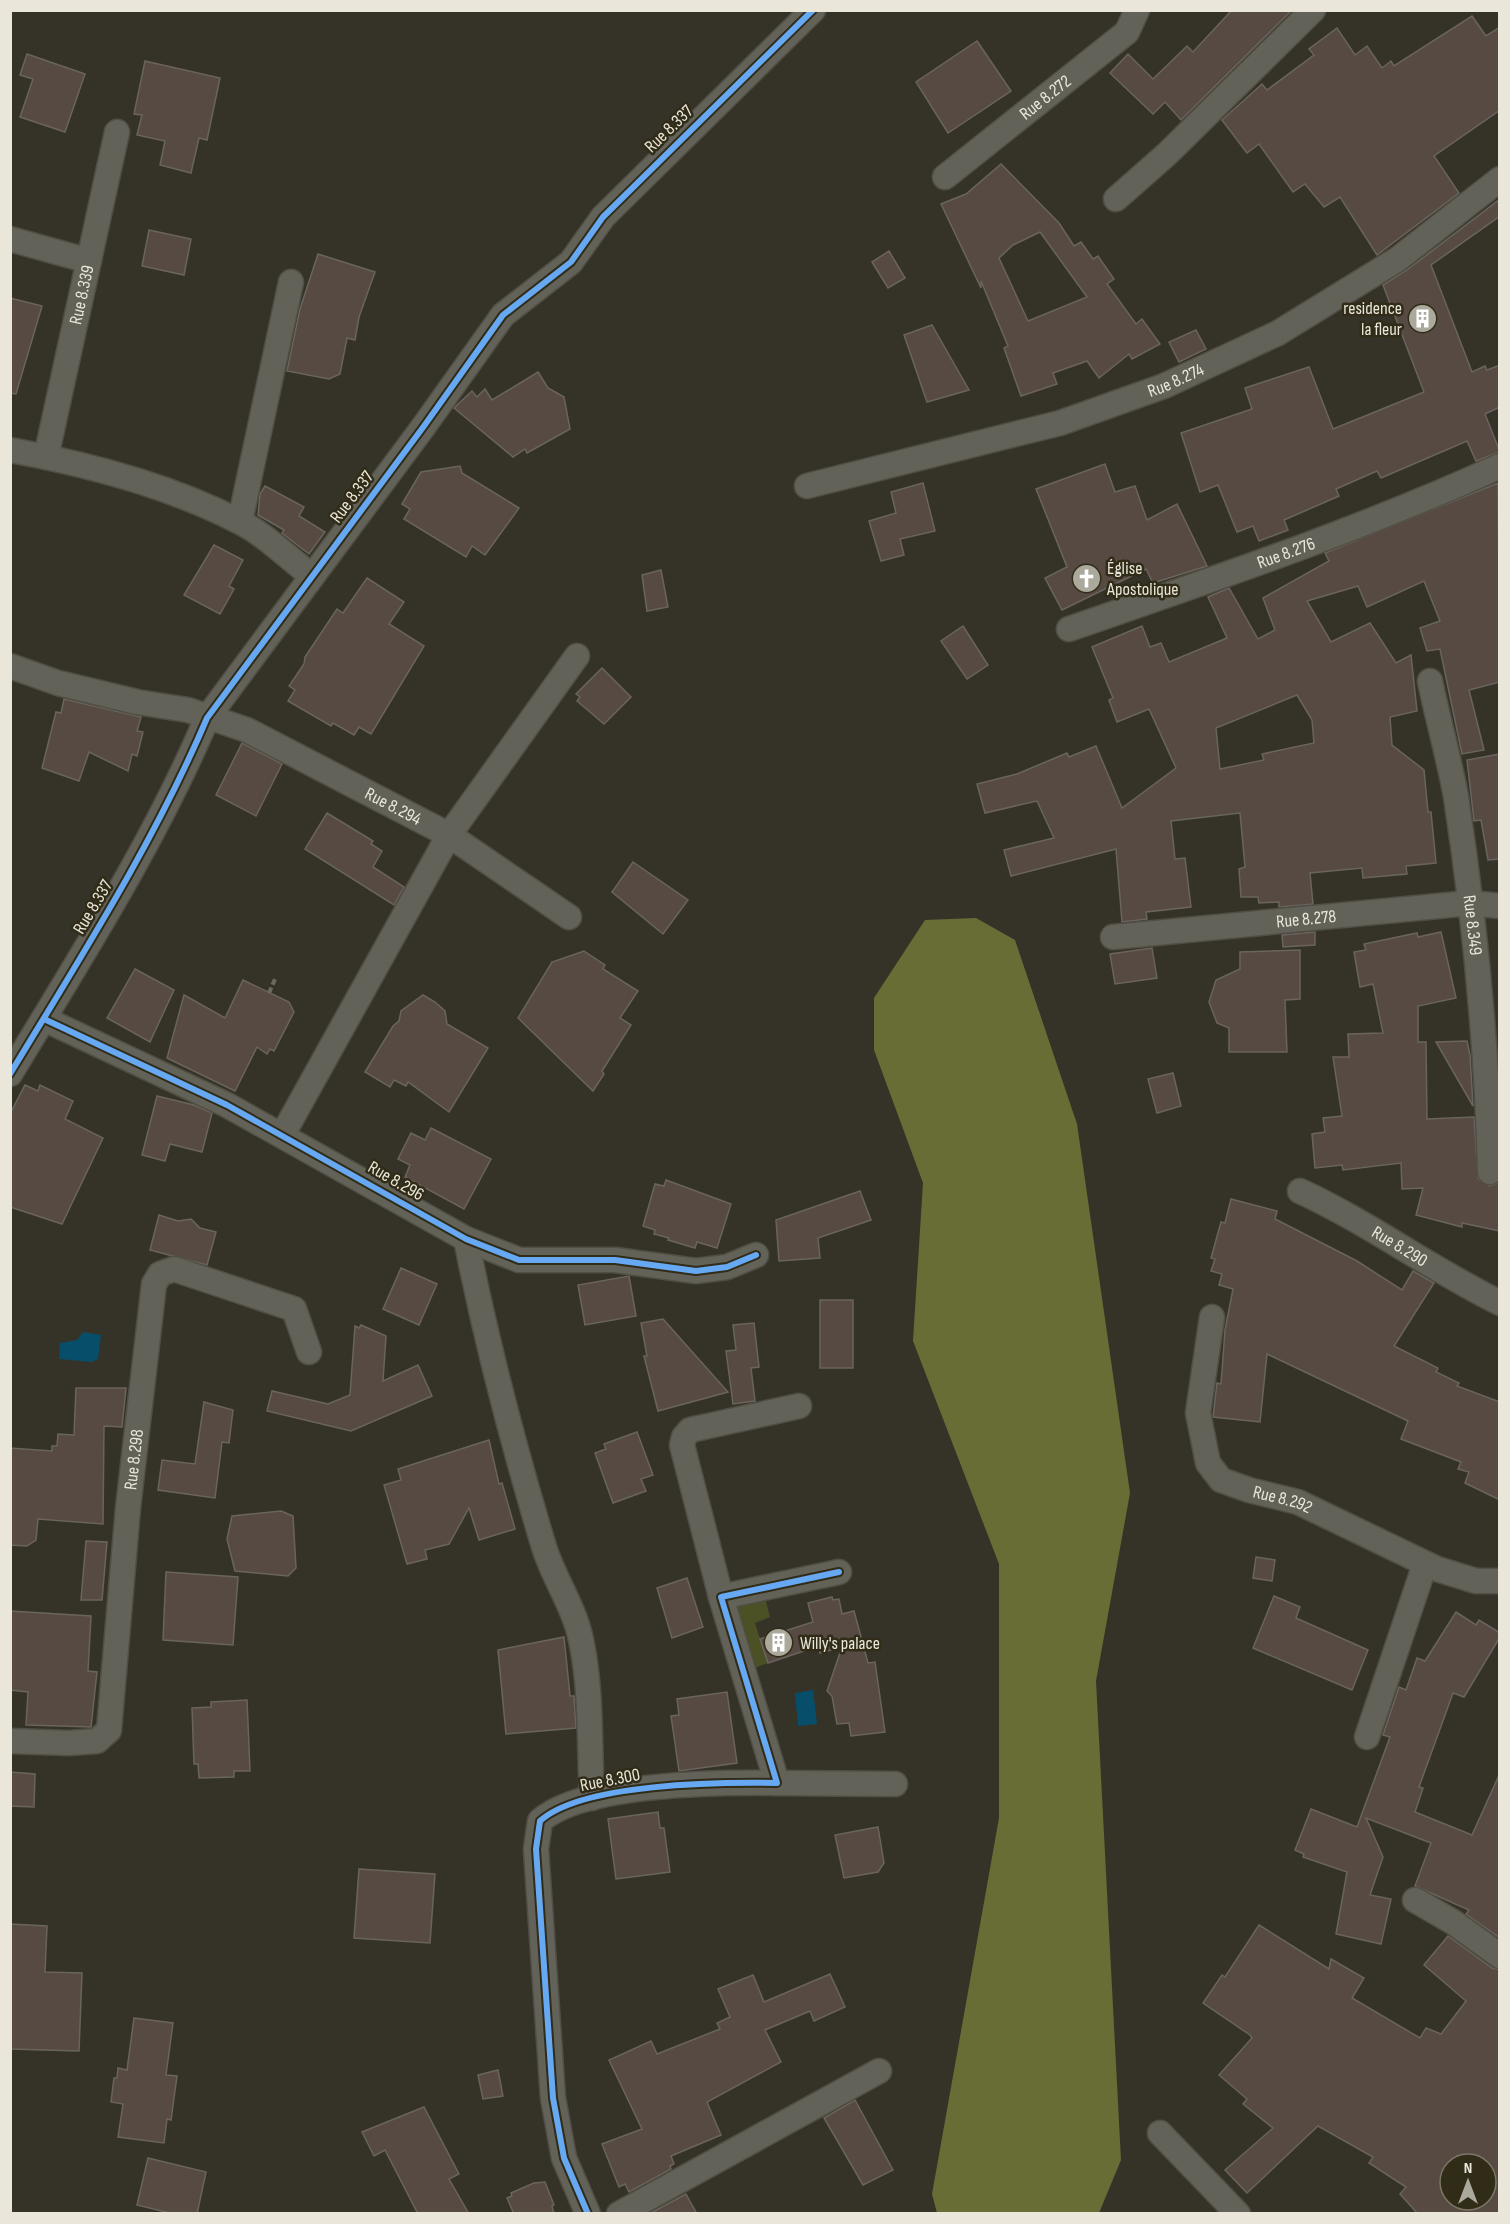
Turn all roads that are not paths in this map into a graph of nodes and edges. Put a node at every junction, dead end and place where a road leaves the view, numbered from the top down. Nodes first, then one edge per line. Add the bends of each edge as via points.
1 (813, 10) edge
2 (1137, 10) edge
3 (1313, 10) edge
4 (117, 132) dead end
5 (945, 177) dead end
6 (1500, 179) edge
7 (1116, 199) dead end
8 (10, 239) edge
9 (89, 261) junction
10 (291, 282) dead end
11 (10, 450) edge
12 (46, 456) junction
13 (1500, 466) edge
14 (807, 486) dead end
15 (240, 521) junction
16 (312, 576) junction
17 (1068, 629) dead end
18 (577, 656) dead end
19 (10, 666) edge
20 (1430, 681) dead end
21 (207, 718) junction
22 (449, 835) junction
23 (1470, 903) junction
24 (1500, 906) edge
25 (569, 917) dead end
26 (1113, 937) dead end
27 (44, 1019) junction
28 (10, 1074) edge
29 (283, 1134) junction
30 (1490, 1172) dead end
31 (1300, 1191) dead end
32 (466, 1239) junction
33 (756, 1255) dead end
34 (1500, 1303) edge
35 (1212, 1317) dead end
36 (309, 1352) dead end
37 (799, 1406) dead end
38 (1425, 1564) junction
39 (839, 1572) dead end
40 (1498, 1584) edge
41 (721, 1597) junction
42 (1367, 1737) dead end
43 (10, 1741) edge
44 (777, 1783) junction
45 (895, 1784) dead end
46 (592, 1798) junction
47 (1415, 1900) dead end
48 (1500, 1956) edge
49 (879, 2071) dead end
50 (1160, 2133) dead end
51 (588, 2214) edge
52 (619, 2214) edge
53 (1238, 2214) edge

1 - 16 street, Rue 8.337 via 603,217 571,262 502,315
2 - 5 street, Rue 8.272 via 1127,32
3 - 7 street
4 - 9 street, Rue 8.339
6 - 14 street, Rue 8.274 via 1398,259 1278,333 1164,386 1060,423
8 - 9 street
9 - 12 street, Rue 8.339
10 - 15 street
11 - 12 street
12 - 15 street via 116,474
13 - 17 street, Rue 8.276 via 1321,540
15 - 16 street
16 - 21 street, Rue 8.337
18 - 22 street
19 - 21 street, Rue 8.294 via 58,682 188,710
20 - 23 street, Rue 8.349 via 1455,794
21 - 22 street, Rue 8.294 via 247,730
21 - 27 street, Rue 8.337 via 130,874
22 - 25 street, Rue 8.294
22 - 29 street
23 - 24 street, Rue 8.278
23 - 26 street, Rue 8.278
23 - 30 street, Rue 8.349 via 1488,1089
27 - 28 street, Rue 8.337
27 - 29 street, Rue 8.296
29 - 32 street, Rue 8.296
31 - 34 street, Rue 8.290
32 - 33 street, Rue 8.296 via 519,1260 615,1260 696,1271 727,1267
32 - 46 street via 507,1425 547,1557 570,1604 581,1640 586,1668
35 - 38 street, Rue 8.292 via 1198,1413 1208,1463 1221,1480 1298,1502
36 - 43 street, Rue 8.298 via 294,1309 174,1269 160,1274 154,1284 128,1508 109,1730 97,1741
37 - 41 street via 690,1430 684,1437 682,1445
38 - 40 street, Rue 8.292
38 - 42 street
39 - 41 street
41 - 44 street
44 - 45 street, Rue 8.300
44 - 46 street, Rue 8.300 via 654,1787
46 - 51 street, Rue 8.300 via 552,1809 540,1821 536,1849 553,2098 564,2158
47 - 48 street
49 - 52 street
50 - 53 street

